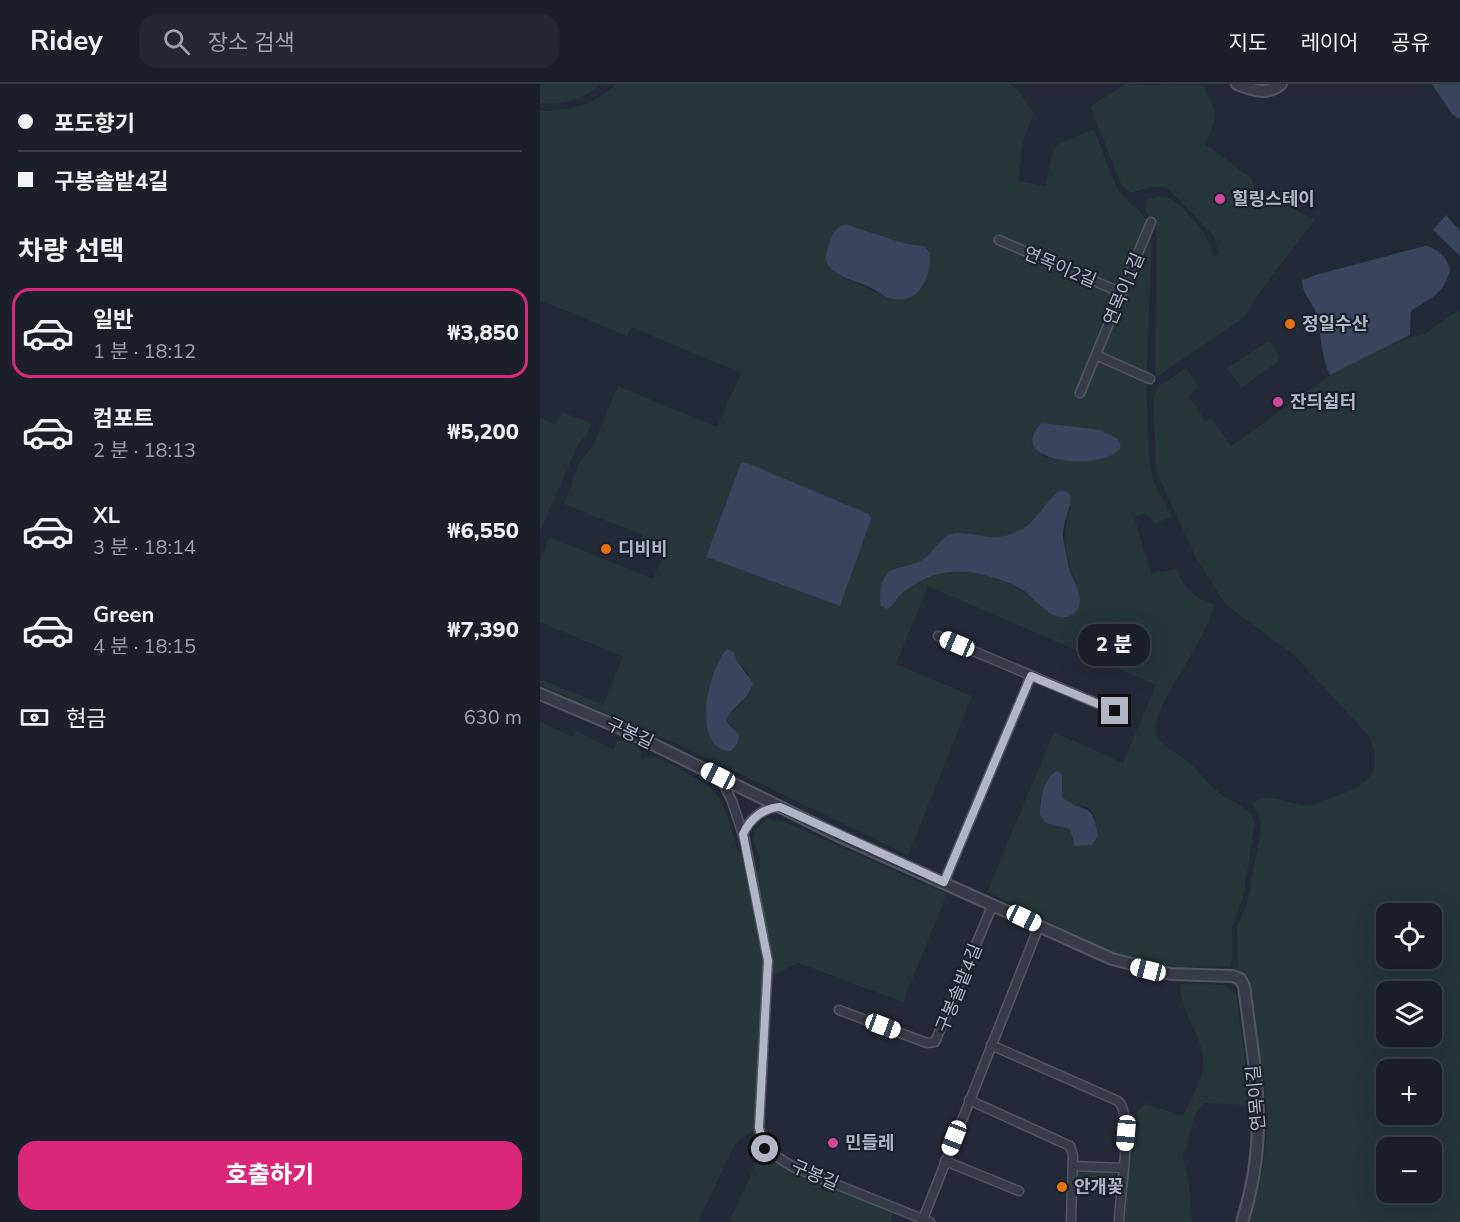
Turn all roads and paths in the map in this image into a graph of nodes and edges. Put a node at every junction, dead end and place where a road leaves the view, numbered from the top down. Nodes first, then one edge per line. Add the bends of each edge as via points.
1 (1237, 84) edge
2 (1281, 84) edge
3 (1151, 222) dead end
4 (999, 240) dead end
5 (1122, 293) junction
6 (1096, 355) junction
7 (1150, 379) dead end
8 (1080, 393) dead end
9 (938, 636) dead end
10 (1031, 676) junction
11 (540, 694) edge
12 (1115, 711) dead end
13 (718, 776) junction
14 (780, 807) junction
15 (743, 834) junction
16 (944, 882) junction
17 (993, 904) junction
18 (1039, 926) junction
19 (1236, 977) joint
20 (839, 1010) dead end
21 (991, 1046) junction
22 (969, 1100) junction
23 (945, 1161) junction
24 (1073, 1166) junction
25 (1123, 1168) junction
26 (1019, 1191) dead end
27 (926, 1221) edge
28 (1071, 1222) edge
29 (1119, 1222) edge
30 (1242, 1222) edge

1 - 2 street via 1262,92
3 - 5 street, 연목이1길
4 - 5 street, 연목이2길
5 - 6 street, 연목이1길
6 - 7 street
6 - 8 street, 연목이1길
9 - 10 street
10 - 12 street
10 - 16 street
11 - 13 street, 구봉길
13 - 14 street, 구봉길
13 - 15 street, 구봉길 via 729,793
14 - 15 street via 759,814
14 - 16 street, 구봉길
15 - 27 street, 구봉길 via 768,961 759,1128 762,1143 771,1154 801,1171
16 - 17 street, 구봉길
17 - 18 street, 구봉길
17 - 20 street, 구봉솔밭4길 via 935,1042
18 - 19 street, 구봉길 via 1133,967 1171,974
18 - 21 street
19 - 30 street, 연목이길 via 1244,986 1260,1113 1256,1168
21 - 22 street
21 - 25 street via 1121,1104 1126,1125
22 - 23 street
22 - 24 street via 1070,1146
23 - 26 street
23 - 27 street
24 - 25 street
24 - 28 street
25 - 29 street

